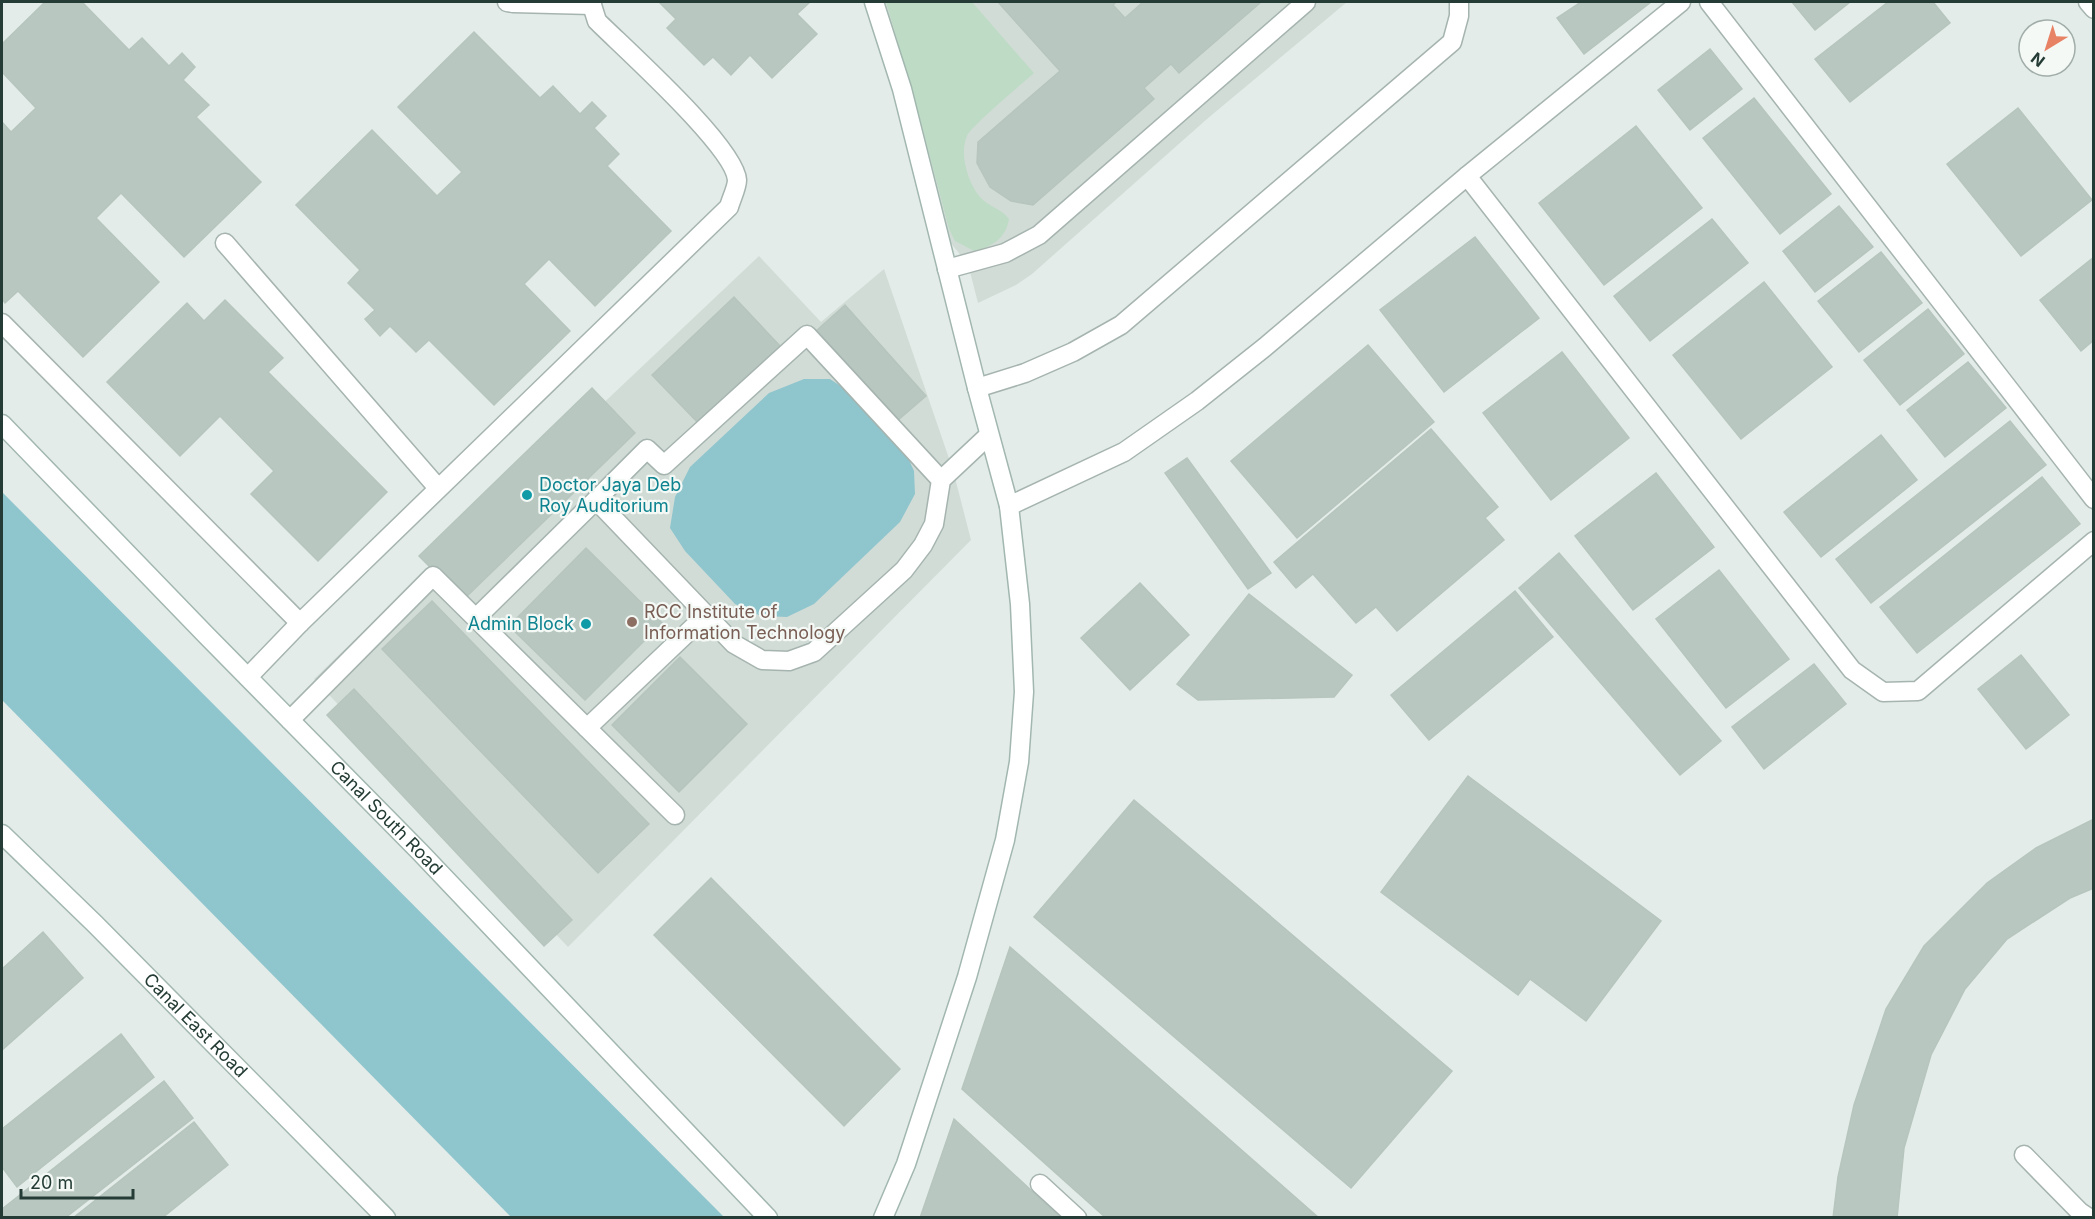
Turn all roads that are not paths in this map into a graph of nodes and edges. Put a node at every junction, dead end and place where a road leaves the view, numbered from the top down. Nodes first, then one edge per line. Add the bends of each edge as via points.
1 (507, 2) edge
2 (874, 2) edge
3 (1306, 2) edge
4 (1460, 2) edge
5 (1681, 2) edge
6 (1709, 2) edge
7 (2088, 2) edge
8 (592, 3) edge
9 (2094, 9) edge
10 (1467, 176) junction
11 (225, 243) dead end
12 (947, 269) junction
13 (2, 323) edge
14 (977, 388) junction
15 (2, 424) edge
16 (989, 435) junction
17 (941, 480) junction
18 (438, 488) junction
19 (2094, 499) edge
20 (596, 501) junction
21 (1009, 506) junction
22 (2094, 541) edge
23 (706, 615) junction
24 (476, 618) junction
25 (300, 623) junction
26 (248, 677) junction
27 (290, 720) junction
28 (587, 728) junction
29 (675, 815) dead end
30 (2, 834) edge
31 (2024, 1155) dead end
32 (1040, 1184) dead end
33 (386, 1218) edge
34 (768, 1218) edge
35 (884, 1218) edge
36 (1077, 1218) edge
37 (2089, 1218) edge

1 - 8 street
2 - 12 street via 902,89
3 - 12 street via 1039,235 1005,253
4 - 14 street via 1452,42 1121,325 1025,373
5 - 10 street
6 - 19 street
7 - 9 street
8 - 18 street via 597,21 711,134 730,160 737,181 729,207
10 - 21 street via 1197,401 1124,452
10 - 22 street via 1852,670 1883,692 1917,691
11 - 18 street
12 - 14 street
13 - 25 street
14 - 16 street
15 - 26 street, Canal South Road
16 - 17 street
16 - 21 street
17 - 20 street via 807,335 664,465 647,449
17 - 23 street via 934,524 923,545 904,570 814,652 789,661 762,660 734,644
18 - 25 street
20 - 23 street
20 - 24 street
21 - 35 street via 1020,604 1024,692 1019,762 1005,840 966,977 910,1153
23 - 28 street
24 - 27 street via 433,576
24 - 28 street
25 - 26 street
26 - 27 street, Canal South Road
27 - 34 street, Canal South Road
28 - 29 street
30 - 33 street, Canal East Road
31 - 37 street
32 - 36 street

